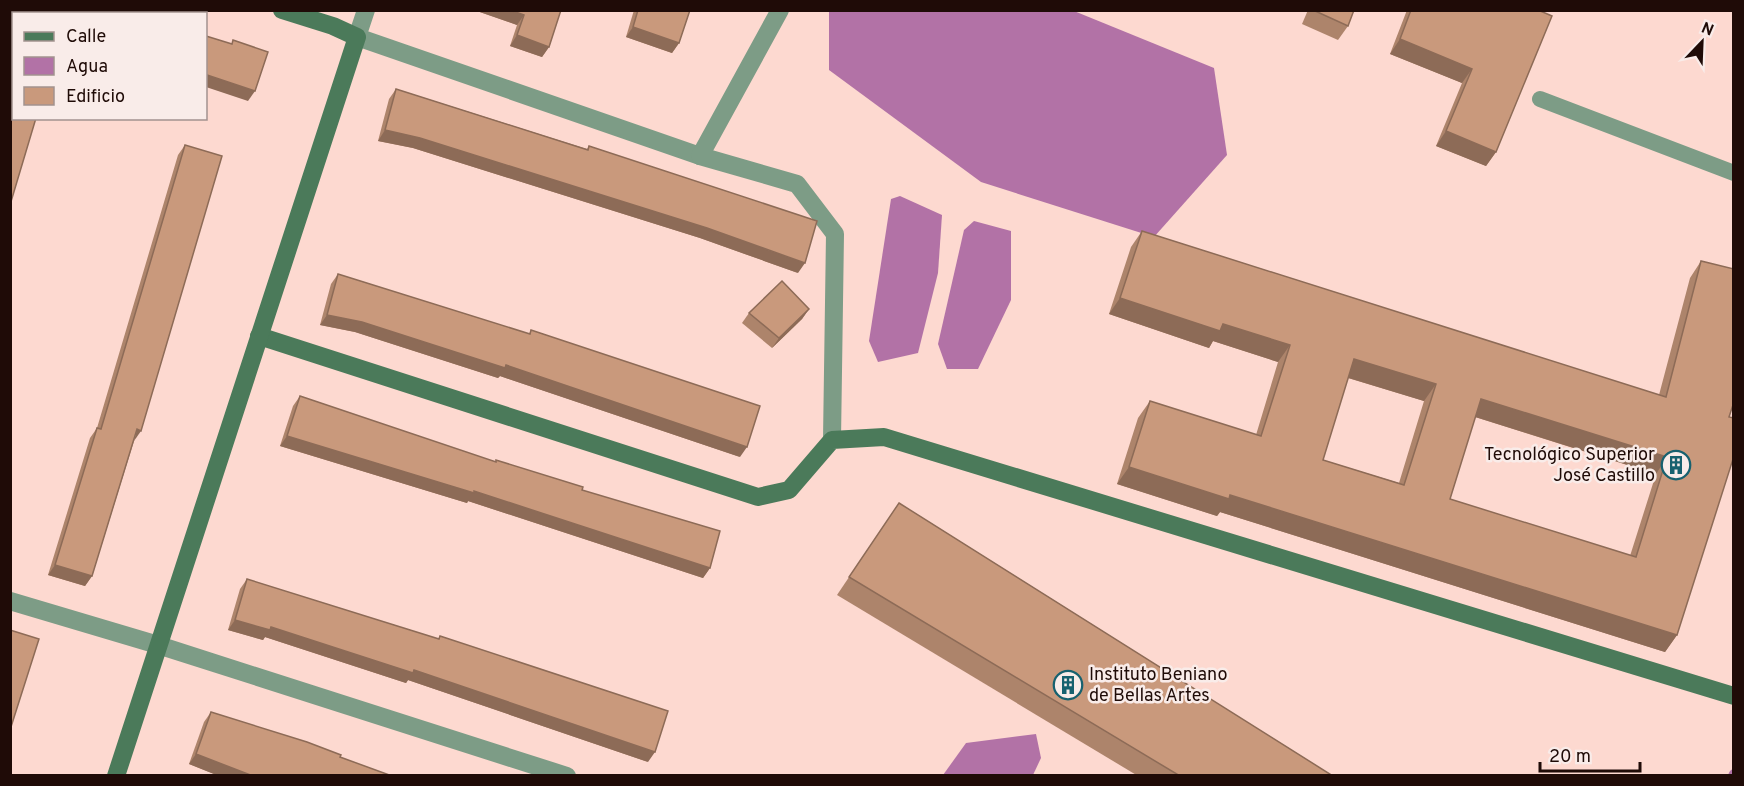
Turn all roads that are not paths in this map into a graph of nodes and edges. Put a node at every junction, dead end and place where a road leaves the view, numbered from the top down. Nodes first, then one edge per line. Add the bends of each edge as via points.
1 (282, 10) edge
2 (366, 10) edge
3 (780, 10) edge
4 (357, 37) junction
5 (1540, 99) dead end
6 (700, 156) junction
7 (1734, 173) edge
8 (259, 336) junction
9 (832, 440) junction
10 (10, 601) edge
11 (158, 645) junction
12 (1734, 696) edge
13 (116, 776) edge
14 (567, 776) edge

1 - 4 street
2 - 4 street
3 - 6 street
4 - 6 street
4 - 8 street
5 - 7 lane
6 - 9 street via 797,184 835,234
8 - 9 street via 758,497 789,490
8 - 11 street
9 - 12 street via 884,437
10 - 11 street
11 - 13 street
11 - 14 street

